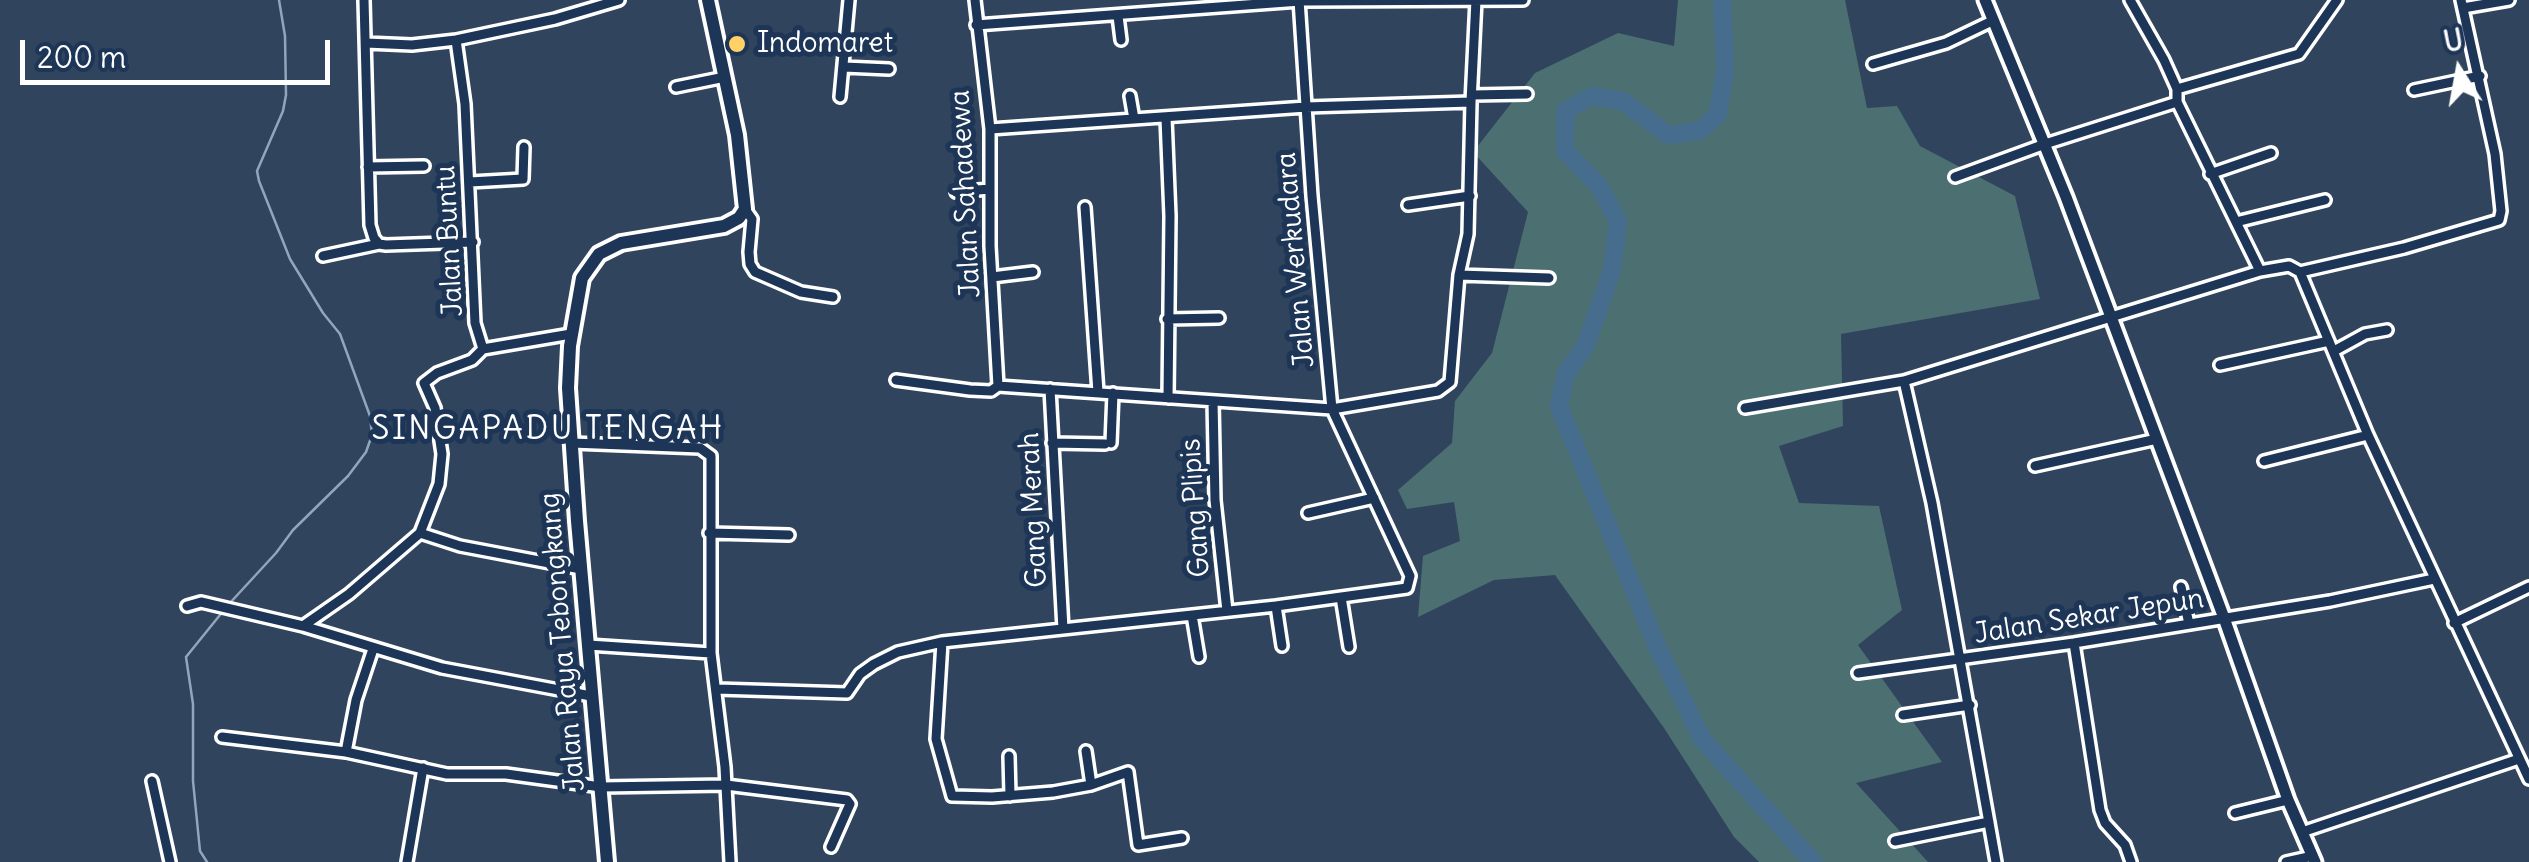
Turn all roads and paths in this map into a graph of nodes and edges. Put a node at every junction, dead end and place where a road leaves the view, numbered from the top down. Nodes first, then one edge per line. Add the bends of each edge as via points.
1 (364, 0) edge
2 (619, 0) edge
3 (708, 0) edge
4 (849, 0) edge
5 (975, 0) edge
6 (1300, 0) edge
7 (1523, 0) edge
8 (1985, 0) edge
9 (2130, 0) edge
10 (2337, 0) edge
11 (2509, 0) edge
12 (1476, 1) edge
13 (2462, 4) edge
14 (1162, 6) edge
15 (1118, 16) junction
16 (1992, 21) junction
17 (976, 25) junction
18 (456, 40) junction
19 (1121, 40) dead end
20 (366, 43) junction
21 (1873, 64) dead end
22 (844, 66) junction
23 (889, 70) dead end
24 (2480, 76) junction
25 (725, 77) junction
26 (676, 87) dead end
27 (2177, 89) junction
28 (2414, 90) dead end
29 (1527, 94) dead end
30 (1130, 96) dead end
31 (840, 97) dead end
32 (1471, 98) junction
33 (2178, 102) junction
34 (1306, 107) junction
35 (1166, 118) junction
36 (1134, 119) junction
37 (990, 129) junction
38 (2045, 144) junction
39 (524, 146) dead end
40 (2272, 153) dead end
41 (424, 166) dead end
42 (368, 168) junction
43 (2210, 174) junction
44 (1955, 177) dead end
45 (470, 182) junction
46 (989, 189) junction
47 (956, 192) dead end
48 (1470, 196) junction
49 (2325, 200) dead end
50 (1408, 204) dead end
51 (1085, 207) dead end
52 (745, 209) junction
53 (2236, 222) junction
54 (473, 242) junction
55 (379, 244) junction
56 (323, 256) dead end
57 (2260, 271) junction
58 (1033, 272) dead end
59 (2300, 272) junction
60 (1459, 275) junction
61 (992, 277) junction
62 (1550, 278) dead end
63 (833, 297) dead end
64 (1219, 318) dead end
65 (2112, 318) junction
66 (1167, 319) junction
67 (2387, 330) dead end
68 (572, 334) junction
69 (2331, 346) junction
70 (483, 349) junction
71 (2220, 365) dead end
72 (896, 380) dead end
73 (1904, 381) junction
74 (998, 386) junction
75 (1050, 389) junction
76 (1098, 392) junction
77 (1114, 393) junction
78 (1168, 398) junction
79 (1213, 401) junction
80 (1745, 408) dead end
81 (1332, 409) junction
82 (2368, 435) junction
83 (2158, 439) junction
84 (572, 443) junction
85 (1052, 443) junction
86 (2264, 461) dead end
87 (2035, 466) dead end
88 (1374, 498) junction
89 (1308, 513) dead end
90 (420, 533) junction
91 (709, 533) junction
92 (789, 535) dead end
93 (581, 569) junction
94 (2434, 579) junction
95 (2181, 587) dead end
96 (2529, 587) edge
97 (1341, 597) junction
98 (187, 606) dead end
99 (1276, 606) junction
100 (1227, 611) junction
101 (1192, 615) junction
102 (2224, 618) junction
103 (2454, 623) junction
104 (2189, 624) junction
105 (302, 626) junction
106 (1063, 628) junction
107 (942, 642) junction
108 (2074, 644) junction
109 (588, 645) junction
110 (1282, 646) dead end
111 (1349, 647) dead end
112 (373, 650) junction
113 (711, 653) junction
114 (1199, 657) dead end
115 (1961, 660) junction
116 (1858, 673) dead end
117 (717, 689) junction
118 (592, 696) junction
119 (1970, 705) junction
120 (1903, 714) dead end
121 (222, 737) dead end
122 (1086, 751) dead end
123 (346, 752) junction
124 (1009, 756) dead end
125 (2519, 759) junction
126 (422, 768) junction
127 (2529, 779) edge
128 (152, 781) dead end
129 (726, 785) junction
130 (1091, 785) junction
131 (601, 788) junction
132 (1010, 796) junction
133 (2288, 800) junction
134 (2235, 813) dead end
135 (1989, 822) junction
136 (2302, 832) junction
137 (1182, 838) dead end
138 (1895, 841) dead end
139 (831, 847) dead end
140 (2314, 859) edge
141 (170, 862) edge
142 (407, 862) edge
143 (607, 862) edge
144 (730, 862) edge
145 (1996, 862) edge
146 (2131, 862) edge
147 (2286, 862) edge

1 - 20 street
2 - 18 street
3 - 25 main road
4 - 22 street
5 - 17 street, Jalan Sahadewa
6 - 12 street
6 - 14 street
6 - 34 street, Jalan Werkudara
7 - 12 street
8 - 16 main road
9 - 27 street
10 - 27 street via 2299,54
11 - 13 street
12 - 32 street
13 - 24 street
14 - 15 street
15 - 17 street
15 - 19 street
16 - 21 street via 1946,43
16 - 38 main road
17 - 37 street, Jalan Sahadewa
18 - 20 street
18 - 45 street, Jalan Buntu
20 - 42 street
22 - 23 street
22 - 31 street
24 - 28 street
24 - 59 street via 2500,218
25 - 26 street
25 - 52 main road
27 - 33 street
29 - 32 street
30 - 36 street
32 - 34 street
32 - 48 street
33 - 38 street
33 - 43 street
34 - 35 street
34 - 81 street, Jalan Werkudara
35 - 36 street
35 - 66 street
36 - 37 street
37 - 46 street, Jalan Sahadewa
38 - 44 street
38 - 65 main road
39 - 45 street via 523,178
40 - 43 street
41 - 42 street
42 - 55 street via 370,226
43 - 53 street
45 - 54 street, Jalan Buntu
46 - 47 street
46 - 61 street, Jalan Sahadewa
48 - 50 street
48 - 60 street
49 - 53 street
51 - 76 street
52 - 63 street via 752,219 755,272 801,292
52 - 68 main road, Jalan Raya Tebongkang via 724,226 598,254 582,278
53 - 57 street
54 - 55 street
54 - 70 street, Jalan Buntu
55 - 56 street
57 - 59 street via 2289,266
57 - 65 street
58 - 61 street
59 - 69 street
60 - 62 street
60 - 81 street via 1450,382 1438,391
61 - 74 street, Jalan Sahadewa
64 - 66 street
65 - 73 street
65 - 83 main road
66 - 78 street
67 - 69 street
68 - 70 street, Jalan Buntu
68 - 84 main road, Jalan Raya Tebongkang
69 - 71 street
69 - 82 street
70 - 90 street via 424,383 442,454 440,484
72 - 74 street via 970,390
73 - 80 street
73 - 115 street
74 - 75 street
75 - 76 street
75 - 85 street, Gang Merah
76 - 77 street
77 - 78 street
77 - 85 street via 1108,443
78 - 79 street
79 - 81 street
79 - 100 street, Gang Plipis
81 - 88 street
82 - 86 street
82 - 94 street
83 - 87 street
83 - 102 main road
84 - 91 street via 709,451
84 - 93 main road, Jalan Raya Tebongkang
85 - 106 street, Gang Merah
88 - 89 street
88 - 97 street via 1409,584
90 - 93 street
90 - 105 street
91 - 92 street
91 - 113 street
93 - 109 main road, Jalan Raya Tebongkang
94 - 102 street, Jalan Sekar Jepun
94 - 103 street
95 - 104 street
96 - 103 street
97 - 99 street
97 - 111 street
98 - 105 street via 201,602
99 - 100 street
99 - 110 street
100 - 101 street
101 - 106 street
101 - 114 street
102 - 104 street, Jalan Sekar Jepun
102 - 133 main road
103 - 125 street
104 - 108 street, Jalan Sekar Jepun
105 - 112 street
106 - 107 street
107 - 117 street via 874,664 847,693
107 - 132 street via 936,739 948,789 955,797
108 - 115 street, Jalan Sekar Jepun
108 - 146 street via 2100,810
109 - 113 street
109 - 118 main road, Jalan Raya Tebongkang
112 - 118 street
112 - 123 street
113 - 117 street
115 - 116 street, Jalan Sekar Jepun
115 - 119 street
117 - 129 street
118 - 131 main road, Jalan Raya Tebongkang
119 - 120 street
119 - 135 street
121 - 123 street
122 - 130 street
123 - 126 street
124 - 132 street
125 - 127 street
125 - 136 street
126 - 131 street
126 - 142 street
128 - 141 street
129 - 131 street
129 - 139 street via 849,801
129 - 144 street
130 - 132 street
130 - 137 street via 1129,772 1137,843
131 - 143 main road, Jalan Raya Tebongkang
133 - 134 street
133 - 136 main road
135 - 138 street
135 - 145 street
136 - 140 main road
140 - 147 street

